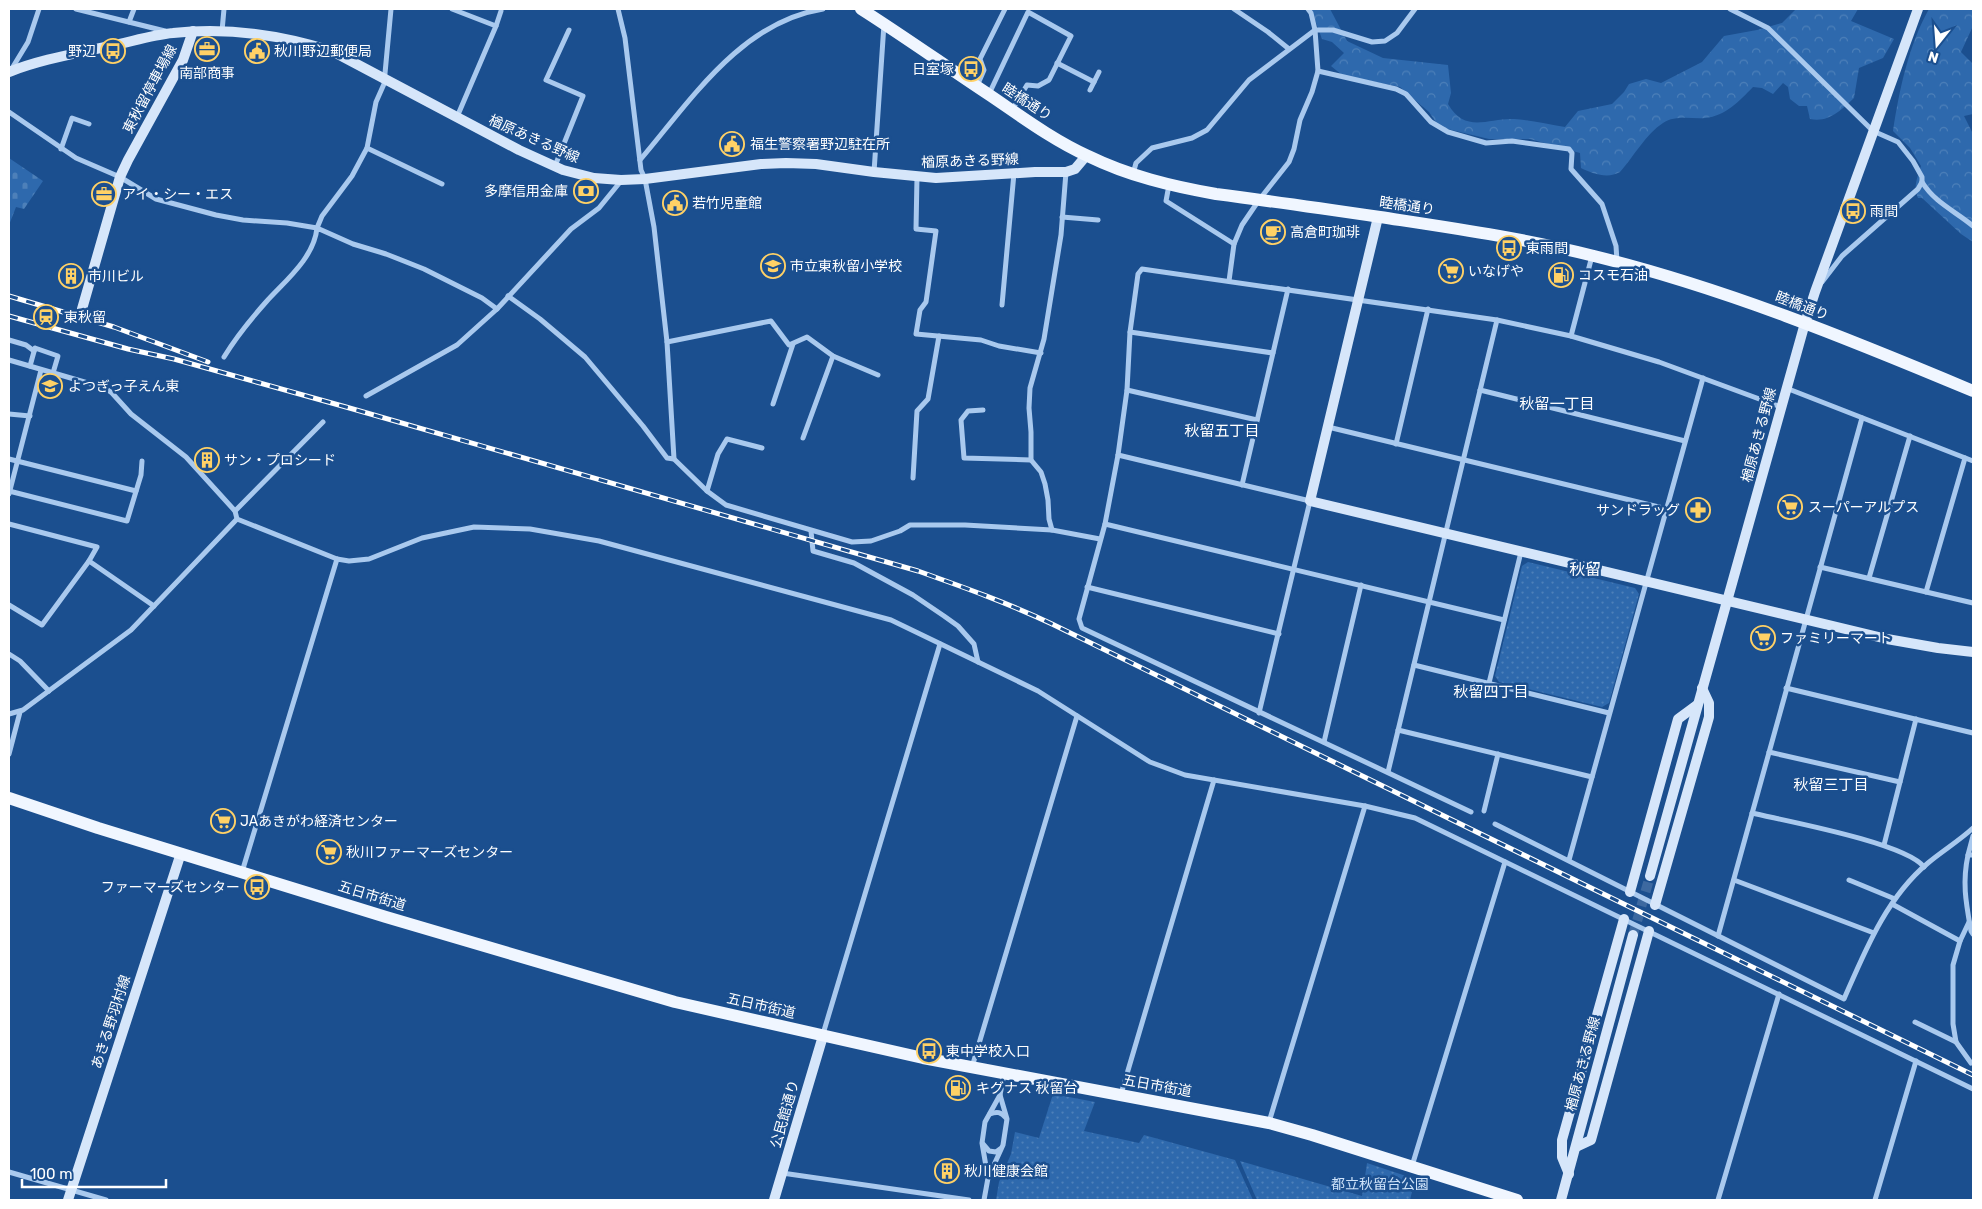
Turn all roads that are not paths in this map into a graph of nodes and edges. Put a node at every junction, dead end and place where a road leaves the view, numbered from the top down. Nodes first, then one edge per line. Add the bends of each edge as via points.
1 (39, 9) edge
2 (76, 9) edge
3 (134, 9) edge
4 (224, 9) edge
5 (391, 9) edge
6 (452, 9) edge
7 (618, 9) edge
8 (823, 9) edge
9 (861, 9) edge
10 (1005, 9) edge
11 (1234, 9) edge
12 (1308, 9) edge
13 (1415, 9) edge
14 (1730, 9) edge
15 (1918, 9) edge
16 (501, 11) dead end
17 (129, 22) junction
18 (884, 24) junction
19 (496, 26) junction
20 (569, 30) dead end
21 (1316, 30) junction
22 (222, 31) junction
23 (193, 32) junction
24 (171, 33) junction
25 (1289, 49) junction
26 (1057, 63) junction
27 (1318, 70) junction
28 (10, 71) edge
29 (1100, 72) dead end
30 (384, 78) junction
31 (1094, 82) junction
32 (977, 87) junction
33 (1090, 90) dead end
34 (988, 94) junction
35 (1011, 110) junction
36 (9, 112) edge
37 (456, 118) junction
38 (89, 124) dead end
39 (1873, 131) junction
40 (367, 148) junction
41 (61, 149) junction
42 (1086, 156) junction
43 (640, 160) junction
44 (555, 166) junction
45 (874, 172) junction
46 (1066, 172) junction
47 (1014, 173) junction
48 (1133, 174) junction
49 (120, 177) junction
50 (917, 177) junction
51 (645, 179) junction
52 (621, 180) junction
53 (1922, 182) junction
54 (442, 184) dead end
55 (1170, 185) junction
56 (1259, 200) junction
57 (1062, 217) junction
58 (1378, 217) junction
59 (1098, 220) dead end
60 (1973, 226) edge
61 (317, 228) junction
62 (1234, 244) junction
63 (1592, 255) junction
64 (1617, 262) junction
65 (1229, 281) junction
66 (1288, 289) junction
67 (1815, 292) junction
68 (508, 296) junction
69 (1358, 300) junction
70 (1002, 304) dead end
71 (82, 309) dead end
72 (497, 309) junction
73 (1428, 309) junction
74 (1497, 320) junction
75 (1805, 323) junction
76 (1130, 332) junction
77 (939, 336) junction
78 (1570, 336) junction
79 (9, 340) edge
80 (667, 342) junction
81 (793, 344) junction
82 (34, 352) junction
83 (1041, 353) junction
84 (1273, 353) junction
85 (833, 356) junction
86 (224, 357) dead end
87 (9, 360) edge
88 (30, 366) junction
89 (40, 370) junction
90 (53, 373) junction
91 (878, 375) dead end
92 (1703, 378) junction
93 (1786, 388) junction
94 (1127, 390) junction
95 (1480, 390) junction
96 (1973, 391) edge
97 (366, 396) dead end
98 (773, 404) dead end
99 (1781, 407) junction
100 (982, 410) dead end
101 (9, 414) edge
102 (30, 416) junction
103 (1862, 418) junction
104 (1257, 420) junction
105 (323, 422) dead end
106 (1328, 427) junction
107 (1910, 436) junction
108 (803, 438) dead end
109 (1685, 441) junction
110 (1396, 444) junction
111 (762, 448) dead end
112 (1118, 455) junction
113 (1965, 458) junction
114 (9, 459) edge
115 (674, 459) junction
116 (1031, 460) junction
117 (1463, 460) junction
118 (18, 461) junction
119 (142, 461) dead end
120 (1973, 461) edge
121 (913, 478) dead end
122 (1242, 485) junction
123 (136, 491) junction
124 (707, 491) junction
125 (9, 492) edge
126 (1310, 501) junction
127 (1667, 509) junction
128 (235, 511) junction
129 (238, 519) junction
130 (9, 524) edge
131 (1105, 524) junction
132 (1052, 530) junction
133 (811, 531) junction
134 (1445, 534) junction
135 (1100, 539) junction
136 (1521, 552) junction
137 (337, 559) junction
138 (89, 561) junction
139 (1820, 567) junction
140 (1294, 569) junction
141 (1869, 578) junction
142 (1647, 582) junction
143 (1362, 585) junction
144 (1087, 587) junction
145 (1926, 592) junction
146 (1728, 601) junction
147 (1429, 602) junction
148 (1973, 603) edge
149 (9, 605) edge
150 (154, 606) junction
151 (1805, 619) junction
152 (1504, 620) junction
153 (1279, 634) junction
154 (940, 644) junction
155 (1973, 652) edge
156 (9, 654) edge
157 (978, 662) junction
158 (1414, 665) junction
159 (1489, 683) junction
160 (1702, 688) junction
161 (1786, 688) junction
162 (49, 691) junction
163 (1697, 705) junction
164 (20, 712) junction
165 (1259, 713) junction
166 (1609, 713) junction
167 (9, 714) edge
168 (1077, 716) junction
169 (1916, 719) junction
170 (1398, 730) junction
171 (1973, 732) edge
172 (1324, 742) junction
173 (1769, 752) junction
174 (9, 754) edge
175 (1498, 754) junction
176 (1388, 772) junction
177 (1592, 776) junction
178 (1214, 780) junction
179 (1900, 782) junction
180 (9, 798) edge
181 (1365, 806) junction
182 (1484, 811) dead end
183 (1471, 812) dead end
184 (1752, 813) junction
185 (1495, 824) dead end
186 (1973, 828) edge
187 (1973, 836) edge
188 (1884, 845) junction
189 (181, 853) junction
190 (1970, 855) edge
191 (1569, 860) junction
192 (1505, 862) junction
193 (1924, 867) junction
194 (242, 872) junction
195 (1650, 876) tunnel mouth
196 (1734, 880) junction
197 (1849, 880) dead end
198 (1630, 892) junction
199 (1895, 898) junction
200 (1892, 904) junction
201 (1656, 905) junction
202 (1624, 919) junction
203 (1969, 922) junction
204 (1649, 931) junction
205 (1874, 933) junction
206 (1973, 934) edge
207 (1633, 935) tunnel mouth
208 (1718, 936) junction
209 (1960, 941) junction
210 (1779, 994) junction
211 (1915, 1022) dead end
212 (822, 1036) junction
213 (1956, 1042) junction
214 (1916, 1061) junction
215 (1971, 1063) dead end
216 (972, 1067) junction
217 (1004, 1073) junction
218 (1973, 1089) edge
219 (1000, 1095) junction
220 (1120, 1095) junction
221 (989, 1114) junction
222 (1006, 1118) junction
223 (1269, 1123) junction
224 (982, 1143) junction
225 (1003, 1145) junction
226 (1576, 1147) junction
227 (1412, 1167) junction
228 (9, 1172) edge
229 (782, 1173) junction
230 (1569, 1174) junction
231 (988, 1178) junction
232 (69, 1195) edge
233 (106, 1200) edge
234 (774, 1200) edge
235 (969, 1200) edge
236 (984, 1200) edge
237 (1517, 1200) edge
238 (1561, 1200) edge
239 (1718, 1200) edge
240 (1875, 1200) edge

1 - 28 street via 28,42
2 - 17 street
3 - 17 street
4 - 22 street
5 - 30 street
6 - 19 street
7 - 43 street via 625,38
8 - 43 street via 788,18 735,51
9 - 18 main road, 睦橋通り
10 - 32 street via 980,59 984,70
11 - 25 street
12 - 21 street
13 - 21 street via 1397,33 1385,41 1372,42 1332,30
14 - 39 street via 1768,28
15 - 39 main road, 楢原あきる野線
16 - 19 street
17 - 24 street
18 - 32 main road, 睦橋通り
18 - 45 street
19 - 37 street
20 - 44 street via 546,80 584,96
21 - 25 street
21 - 27 street
22 - 23 main road, 楢原あきる野線
22 - 30 main road, 楢原あきる野線 via 315,45
23 - 24 main road, 東秋留停車場線
23 - 49 main road, 東秋留停車場線 via 183,60
24 - 28 main road, 東秋留停車場線
25 - 48 street via 1249,80 1206,130 1192,138 1152,148 1136,163
26 - 31 street
26 - 34 street via 1071,36 1028,12
26 - 35 street via 1049,80 1038,86 1027,85
27 - 56 street via 1289,162
27 - 64 street via 1396,89 1406,94 1431,122 1455,134 1486,143 1512,141 1568,150 1572,153 1571,169 1602,204 1616,246
29 - 31 street
30 - 37 main road, 楢原あきる野線
30 - 40 street
31 - 33 street
32 - 34 main road, 睦橋通り
34 - 35 main road, 睦橋通り
35 - 42 main road, 睦橋通り
36 - 41 street
37 - 44 main road, 楢原あきる野線
38 - 41 street via 72,118
39 - 53 street via 1898,142 1918,169
39 - 67 main road, 楢原あきる野線
40 - 54 street
40 - 61 street
41 - 49 street
42 - 46 main road via 1075,169
42 - 48 main road, 睦橋通り
43 - 51 street
44 - 52 main road, 楢原あきる野線 via 594,178
45 - 50 main road, 楢原あきる野線
45 - 51 main road, 楢原あきる野線 via 816,164 761,164
46 - 47 main road, 楢原あきる野線
46 - 57 street
47 - 50 main road, 楢原あきる野線
47 - 70 street
48 - 55 main road, 睦橋通り
49 - 61 street via 156,199 216,215
49 - 71 main road, 東秋留停車場線
50 - 77 street via 916,229 936,231 926,302 920,310 916,334
51 - 52 main road, 楢原あきる野線
51 - 80 street
52 - 68 street via 599,208 571,230
53 - 60 street via 1930,194
53 - 67 street via 1842,256
55 - 56 main road, 睦橋通り
55 - 62 street via 1166,200
56 - 58 main road, 睦橋通り
56 - 62 street
57 - 59 street
57 - 83 street
58 - 63 main road, 睦橋通り via 1494,234
58 - 69 main road
61 - 72 street via 424,269
61 - 86 street via 310,250 299,266 235,338
62 - 65 street
63 - 64 main road, 睦橋通り
63 - 78 street
64 - 75 main road, 睦橋通り via 1707,288
65 - 66 street
65 - 76 street via 1142,269 1138,274
66 - 69 street
66 - 84 street
67 - 75 main road, 楢原あきる野線
68 - 72 street
68 - 115 street via 585,357 667,458
69 - 73 street
69 - 106 main road
72 - 97 street via 457,345
73 - 74 street
73 - 110 street
74 - 78 street
74 - 95 street
75 - 93 main road, 楢原あきる野線
75 - 96 main road, 睦橋通り
76 - 84 street
76 - 94 street
77 - 83 street via 981,340
77 - 121 street via 928,399 917,412
78 - 92 street
79 - 82 street
80 - 81 street via 772,320 789,345
80 - 115 street
81 - 85 street via 807,336
81 - 98 street
82 - 88 street
82 - 90 street via 35,348 58,356
83 - 116 street via 1030,388
84 - 104 street
85 - 91 street
85 - 108 street
87 - 88 street
88 - 89 street
89 - 90 street
89 - 102 street
90 - 128 street via 112,392 131,414 190,461
92 - 99 street
92 - 109 street
93 - 99 main road, 楢原あきる野線
93 - 103 street
94 - 104 street
94 - 112 street
95 - 109 street
95 - 117 street
99 - 146 main road, 楢原あきる野線
100 - 116 street via 968,411 961,420 964,458
101 - 102 street
102 - 118 street
103 - 107 street
103 - 139 street
104 - 122 street
105 - 128 street
106 - 110 street
106 - 126 main road
107 - 113 street
107 - 141 street
109 - 127 street
110 - 117 street
111 - 124 street via 727,439 718,454
112 - 122 street
112 - 131 street
113 - 120 street
113 - 145 street
114 - 118 street
115 - 124 street
116 - 132 street via 1042,472
117 - 127 street
117 - 134 street
118 - 123 street
118 - 125 street
119 - 123 street
122 - 126 street
123 - 125 street via 128,521
124 - 133 street via 726,505
126 - 134 main road
126 - 140 street
127 - 142 street
128 - 129 street
129 - 137 street
129 - 150 street
130 - 138 street via 97,547
131 - 135 street
131 - 140 street
132 - 133 street via 910,525 871,541 852,542
132 - 135 street
133 - 157 street via 813,551 854,563 913,595 958,626 974,644
134 - 136 main road
134 - 147 street
135 - 144 street
136 - 142 main road
136 - 152 street
137 - 154 street via 370,559 422,538 474,527 530,529 599,541 891,620
137 - 194 street
138 - 149 street via 42,626
138 - 150 street
139 - 141 street
139 - 151 street
140 - 143 street
140 - 153 street
141 - 145 street
142 - 146 main road
142 - 166 street
143 - 147 street
143 - 172 street
144 - 153 street
144 - 165 street via 1079,619 1082,628
145 - 148 street
146 - 151 main road
146 - 160 main road, 楢原あきる野線
147 - 152 street
147 - 158 street
150 - 162 street via 131,630
151 - 155 main road via 1921,645
151 - 161 street
152 - 159 street
153 - 165 street
154 - 157 street
154 - 212 street
156 - 162 street
157 - 168 street via 1038,691
158 - 159 street
158 - 170 street
159 - 166 street
160 - 163 main road, 楢原あきる野線
160 - 201 main road via 1709,703 1709,717
161 - 169 street
161 - 173 street
162 - 164 street
163 - 195 main road, 楢原あきる野線
163 - 198 main road via 1678,719
164 - 167 street
164 - 174 street
165 - 172 street
166 - 177 street
168 - 178 street via 1161,768
168 - 216 street
169 - 171 street
169 - 179 street
170 - 175 street
170 - 176 street
172 - 176 street
173 - 179 street
173 - 184 street
175 - 177 street
175 - 182 street
176 - 183 street
177 - 191 street
178 - 181 street
178 - 220 street
179 - 188 street
180 - 189 main road, 五日市街道
181 - 192 street via 1414,818
181 - 223 street
184 - 188 street
184 - 196 street
185 - 191 street
186 - 193 street
187 - 190 street
188 - 193 street via 1920,861
189 - 194 main road, 五日市街道
189 - 232 main road, あきる野羽村線
190 - 203 street via 1964,875
191 - 198 street
192 - 202 street
192 - 227 street
193 - 199 street
194 - 212 main road, 五日市街道 via 666,999
196 - 205 street
196 - 208 street
197 - 199 street
198 - 201 street
199 - 200 street
200 - 205 street
200 - 209 street
201 - 208 street
202 - 204 street
202 - 230 main road via 1562,1140 1562,1157
203 - 206 street
203 - 209 street
204 - 210 street
204 - 226 main road via 1590,1140
205 - 208 street via 1844,999
207 - 226 main road, 楢原あきる野線
209 - 213 street via 1953,965
210 - 214 street
210 - 239 street
211 - 213 street
212 - 216 main road, 五日市街道
212 - 229 main road, 公民館通り
213 - 215 street
214 - 218 street
214 - 240 street
216 - 217 main road, 五日市街道
217 - 219 street
217 - 220 main road, 五日市街道
219 - 221 street
219 - 222 street
220 - 223 main road, 五日市街道
221 - 222 street via 1001,1113
221 - 224 street
222 - 225 street
223 - 227 main road, 五日市街道
224 - 225 street via 989,1151 996,1152
224 - 231 street
225 - 231 street
226 - 230 main road, 楢原あきる野線
227 - 237 main road, 五日市街道
228 - 232 street
229 - 234 main road, 公民館通り
229 - 235 street
230 - 238 main road, 楢原あきる野線
231 - 236 street
232 - 233 street

